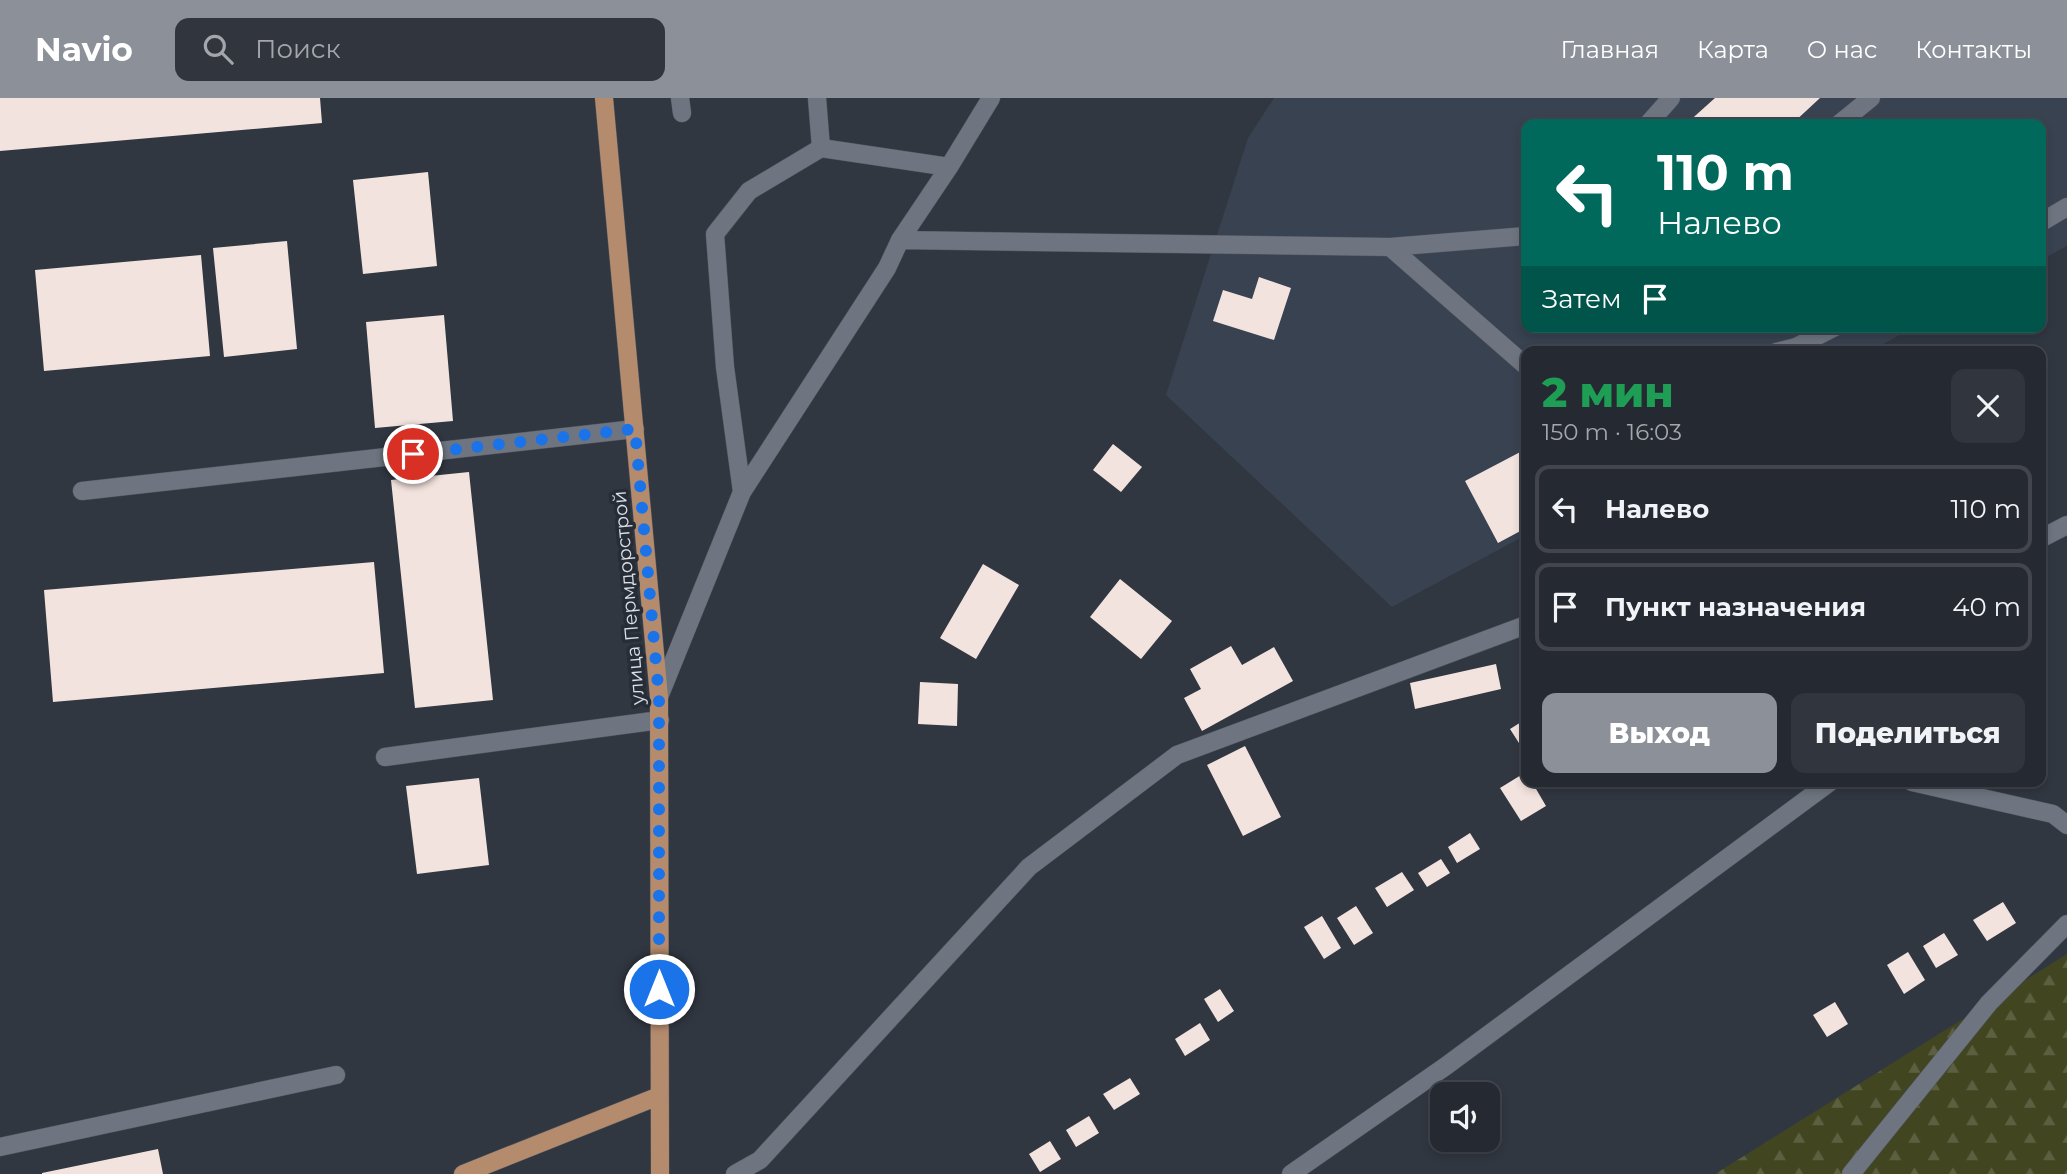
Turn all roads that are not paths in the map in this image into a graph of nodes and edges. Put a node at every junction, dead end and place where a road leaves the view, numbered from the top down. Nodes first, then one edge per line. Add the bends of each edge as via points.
1 (604, 98) edge
2 (817, 98) edge
3 (991, 98) edge
4 (1671, 98) edge
5 (1871, 98) edge
6 (1652, 119) edge
7 (1845, 119) edge
8 (821, 148) junction
9 (949, 167) junction
10 (2067, 207) edge
11 (2046, 219) edge
12 (1521, 236) edge
13 (900, 240) junction
14 (1390, 247) junction
15 (1823, 333) edge
16 (1798, 346) edge
17 (1521, 362) edge
18 (635, 429) junction
19 (82, 491) dead end
20 (742, 492) junction
21 (2067, 525) edge
22 (2046, 536) edge
23 (1521, 627) edge
24 (659, 697) junction
25 (660, 720) junction
26 (386, 757) dead end
27 (1823, 787) edge
28 (1934, 787) edge
29 (2067, 825) edge
30 (2067, 924) edge
31 (336, 1074) dead end
32 (659, 1096) junction
33 (0, 1147) edge
34 (463, 1174) edge
35 (660, 1174) edge
36 (735, 1174) edge
37 (1291, 1174) edge
38 (1851, 1174) edge

1 - 18 main road, улица Пермдорстрой
2 - 8 street
3 - 9 street
4 - 6 street
5 - 7 street
8 - 9 street
8 - 20 street via 749,191 715,234 725,368
9 - 13 street
10 - 11 street
12 - 14 street
13 - 14 street
13 - 20 street via 887,268
14 - 17 street
15 - 16 street
18 - 19 street
18 - 24 main road, улица Пермдорстрой
20 - 24 street
21 - 22 street
23 - 36 street via 1177,755 1029,867 760,1160
24 - 25 main road, улица Пермдорстрой
25 - 26 street
25 - 32 main road, улица Пермдорстрой
27 - 37 street via 1446,1066
28 - 29 street via 2053,814
30 - 38 street via 1989,1003
31 - 33 street
32 - 34 main road
32 - 35 main road, улица Пермдорстрой

